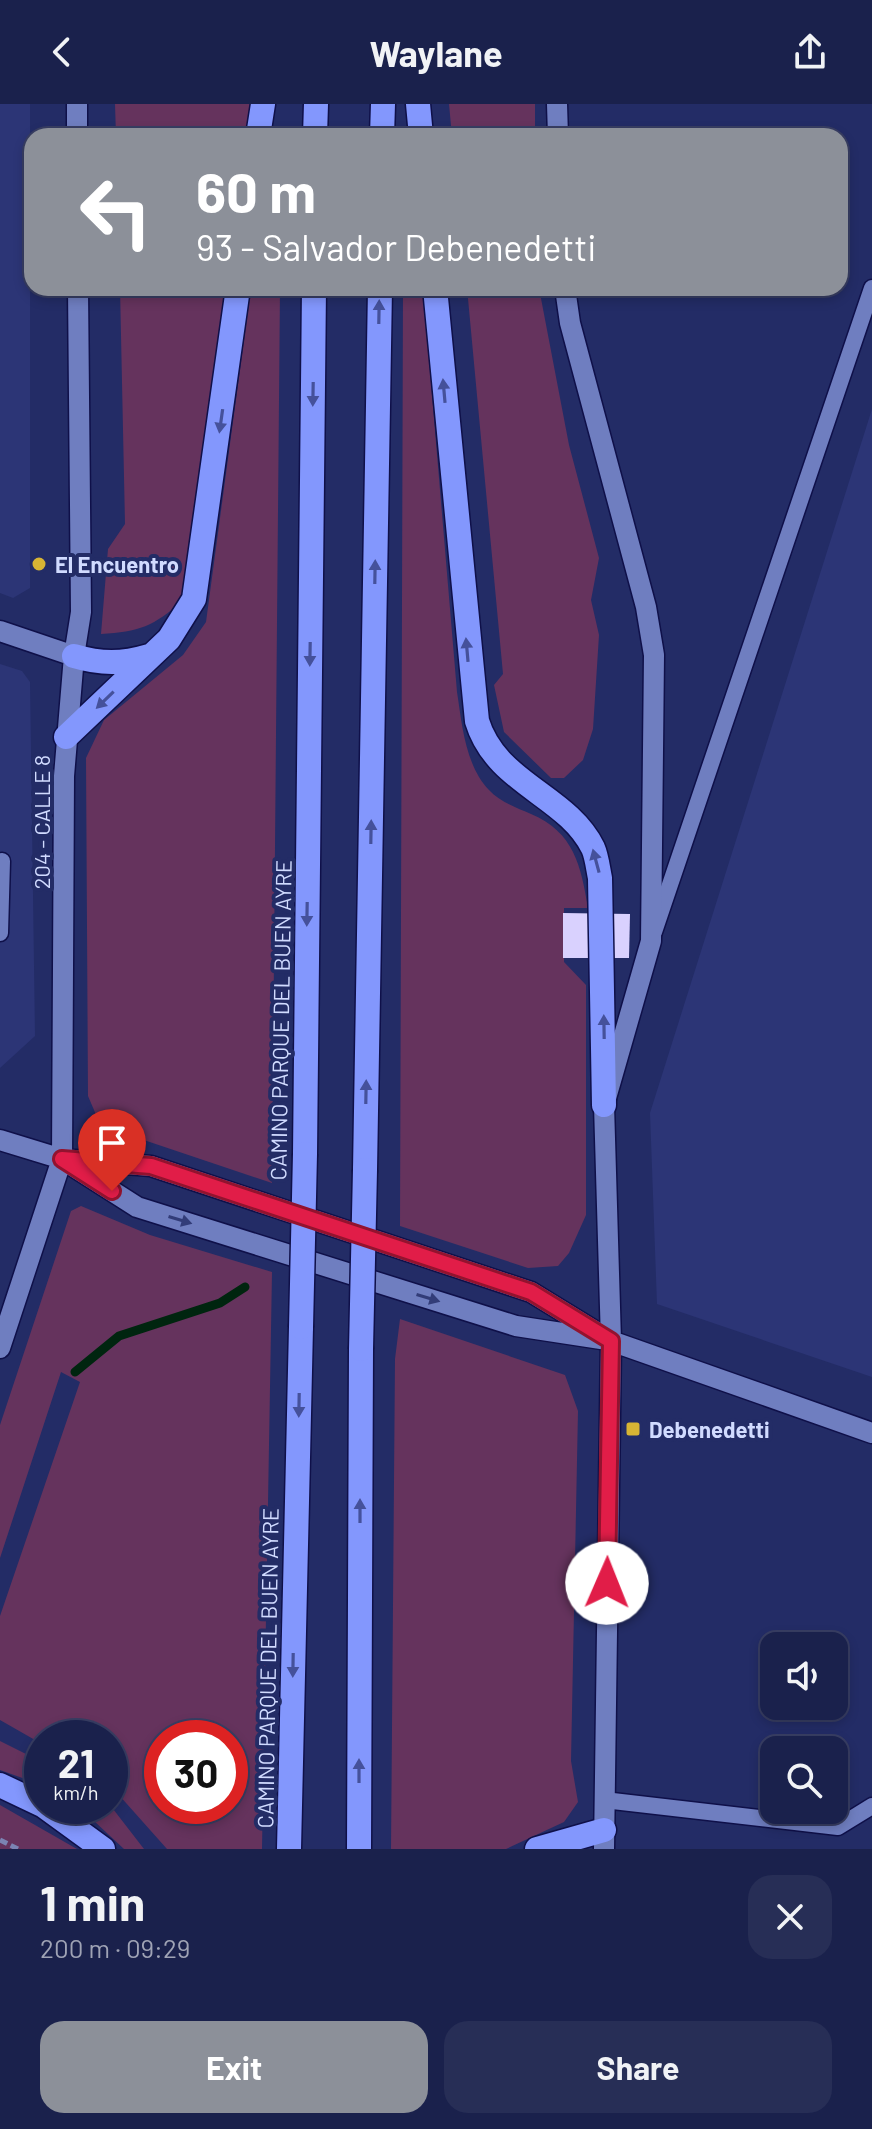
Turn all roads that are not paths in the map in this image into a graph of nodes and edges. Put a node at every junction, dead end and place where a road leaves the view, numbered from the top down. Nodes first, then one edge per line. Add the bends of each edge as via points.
1 (77, 104) edge
2 (263, 104) edge
3 (316, 104) edge
4 (383, 104) edge
5 (418, 104) edge
6 (557, 104) edge
7 (77, 128) edge
8 (259, 128) edge
9 (315, 128) edge
10 (382, 128) edge
11 (420, 128) edge
12 (558, 128) edge
13 (872, 288) edge
14 (78, 296) edge
15 (237, 296) edge
16 (314, 296) edge
17 (380, 296) edge
18 (436, 296) edge
19 (566, 296) edge
20 (0, 631) edge
21 (74, 656) junction
22 (151, 656) junction
23 (66, 737) junction
24 (2, 861) dead end
25 (0, 933) edge
26 (651, 941) junction
27 (604, 1105) junction
28 (0, 1140) edge
29 (62, 1159) junction
30 (611, 1341) junction
31 (0, 1348) edge
32 (872, 1433) edge
33 (0, 1785) edge
34 (24, 1797) edge
35 (604, 1800) junction
36 (872, 1806) edge
37 (68, 1824) edge
38 (604, 1840) edge
39 (103, 1849) edge
40 (289, 1849) edge
41 (359, 1849) edge
42 (537, 1849) edge

1 - 7 street
2 - 8 highway
3 - 9 highway
4 - 10 highway
5 - 11 highway
6 - 12 street
13 - 26 lane
14 - 21 street, 204 - CALLE 8 via 81,612
15 -> 22 highway via 200,581 184,620
16 -> 40 highway, CAMINO PARQUE DEL BUEN AYRE, bridge via 305,1154
41 -> 17 highway, bridge via 361,1349
27 -> 18 highway via 602,908 592,847 560,812 508,771 483,741 477,721
19 - 26 street via 652,634
20 - 21 street
21 - 22 highway via 125,663
21 - 23 street, 204 - CALLE 8
22 -> 23 highway
23 - 29 street, 204 - CALLE 8
24 - 25 lane
26 - 27 street
27 - 30 street
28 - 29 street
29 -> 30 street via 137,1207 516,1326
29 - 30 street via 151,1166 531,1292
29 - 31 street, 204 - CALLE 8
30 - 32 street
30 - 35 street
33 - 34 highway
35 - 36 lane via 838,1827
35 - 38 street
37 - 39 highway
38 - 42 highway

